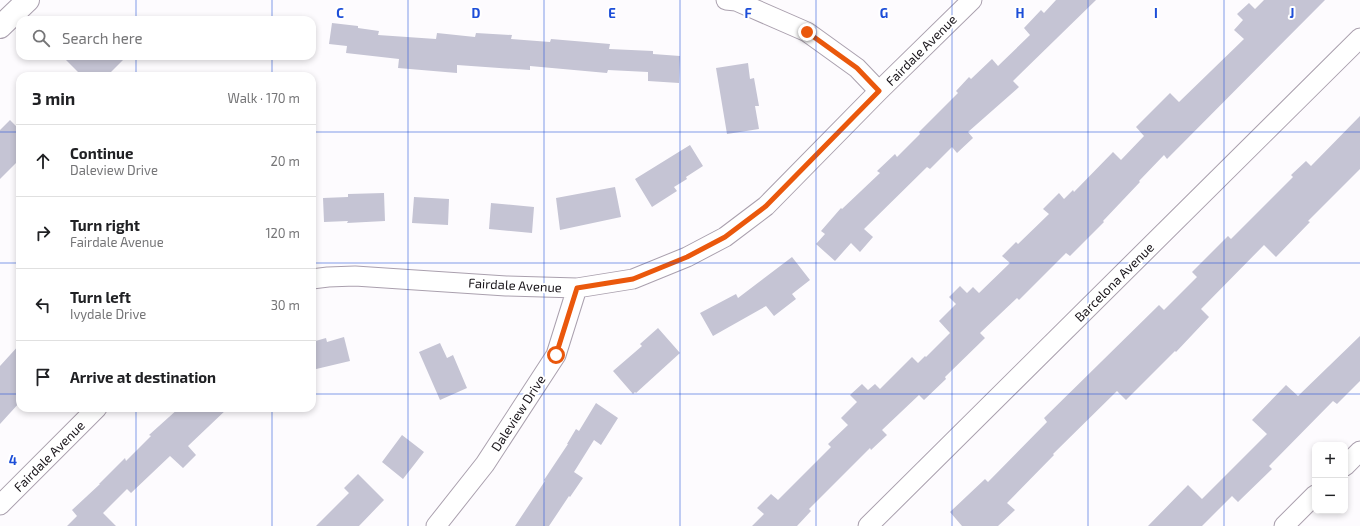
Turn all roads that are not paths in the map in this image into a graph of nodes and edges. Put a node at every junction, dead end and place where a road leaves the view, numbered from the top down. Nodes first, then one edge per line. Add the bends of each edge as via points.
1 (28, 0) edge
2 (726, 0) edge
3 (972, 0) edge
4 (0, 27) edge
5 (1360, 38) edge
6 (879, 91) junction
7 (316, 278) edge
8 (577, 288) junction
9 (93, 412) edge
10 (1360, 451) edge
11 (1348, 463) edge
12 (1312, 498) edge
13 (0, 505) edge
14 (436, 526) edge
15 (868, 526) edge
16 (1284, 526) edge

1 - 4 street
2 - 6 street via 736,1 807,32 857,68
3 - 6 street, Fairdale Avenue
5 - 15 street, Barcelona Avenue
6 - 8 street, Fairdale Avenue via 766,206 725,237 687,257 633,279
7 - 8 street, Fairdale Avenue via 355,276
8 - 14 street, Daleview Drive via 556,355 484,464
9 - 13 street, Fairdale Avenue
10 - 11 street
12 - 16 street

